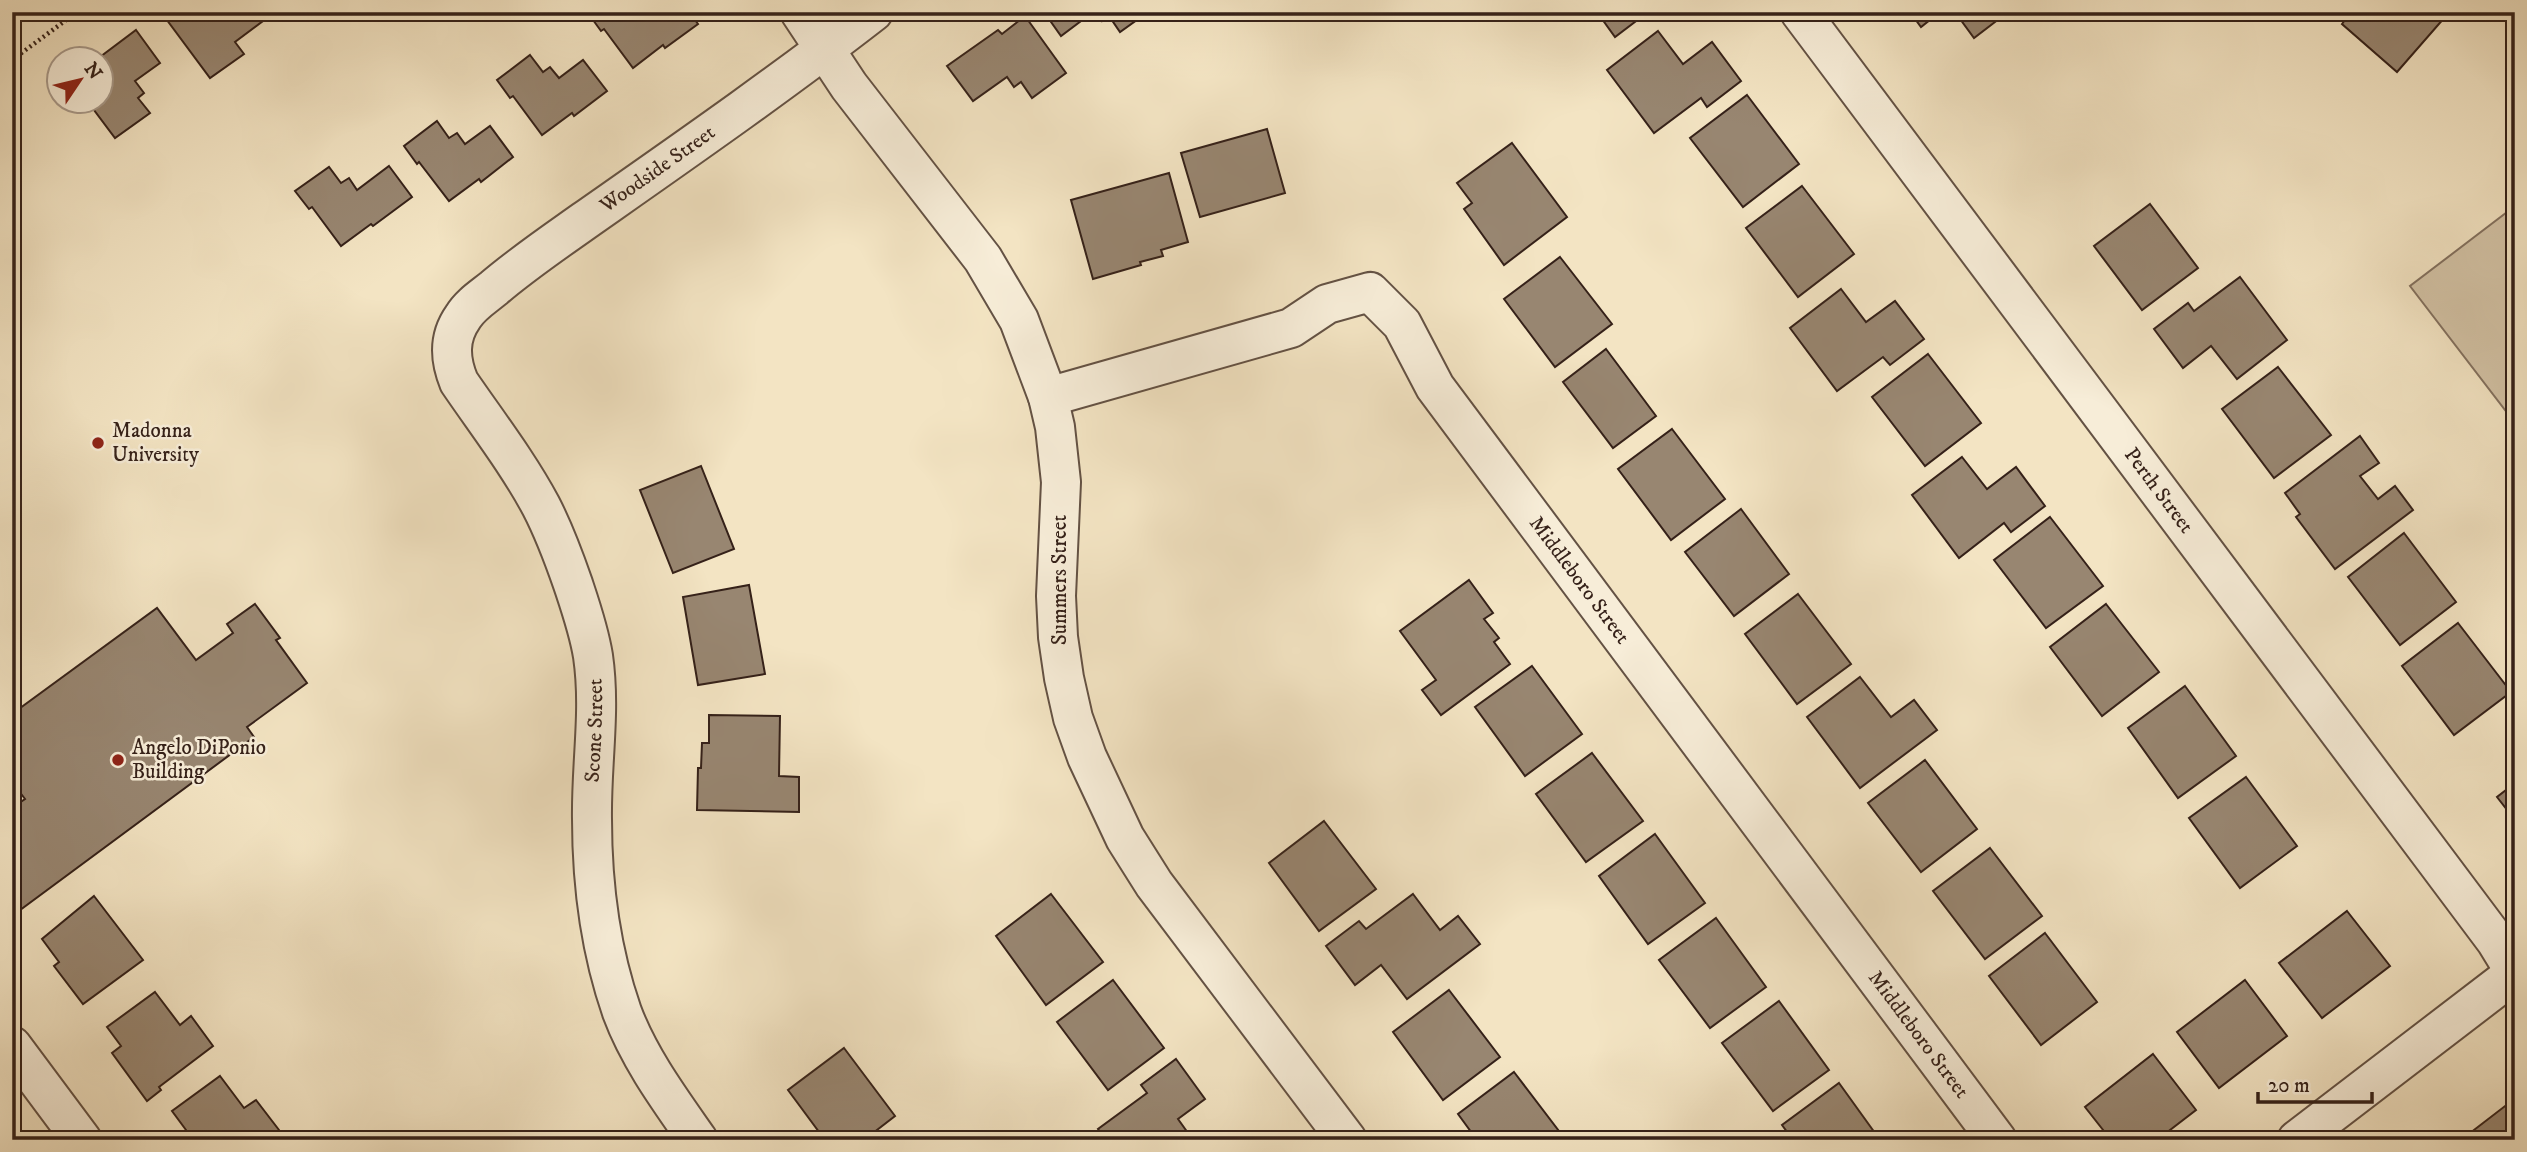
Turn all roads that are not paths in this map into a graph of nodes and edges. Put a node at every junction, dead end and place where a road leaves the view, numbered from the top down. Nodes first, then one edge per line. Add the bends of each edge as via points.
1 (800, 12) edge
2 (873, 12) edge
3 (1800, 12) edge
4 (825, 48) junction
5 (454, 335) joint
6 (1048, 397) junction
7 (2515, 973) edge
8 (12, 1046) edge
9 (82, 1140) edge
10 (698, 1140) edge
11 (1348, 1140) edge
12 (1997, 1140) edge
13 (2297, 1140) edge

1 - 4 street, Summers Street
2 - 4 street, Woodside Street
3 - 7 street, Perth Street via 2496,941
4 - 5 street, Woodside Street via 516,270 472,305
4 - 6 street, Summers Street via 849,86 984,259 1019,320
5 - 10 street, Scone Street via 452,366 458,383 541,507 585,620 597,702 592,819 605,949 622,1013
6 - 11 street, Summers Street via 1061,482 1058,637 1073,718 1087,757 1125,838 1154,884
6 - 12 street, Middleboro Street via 1291,328 1327,304 1370,292 1402,324 1435,387
7 - 13 street
8 - 9 street

